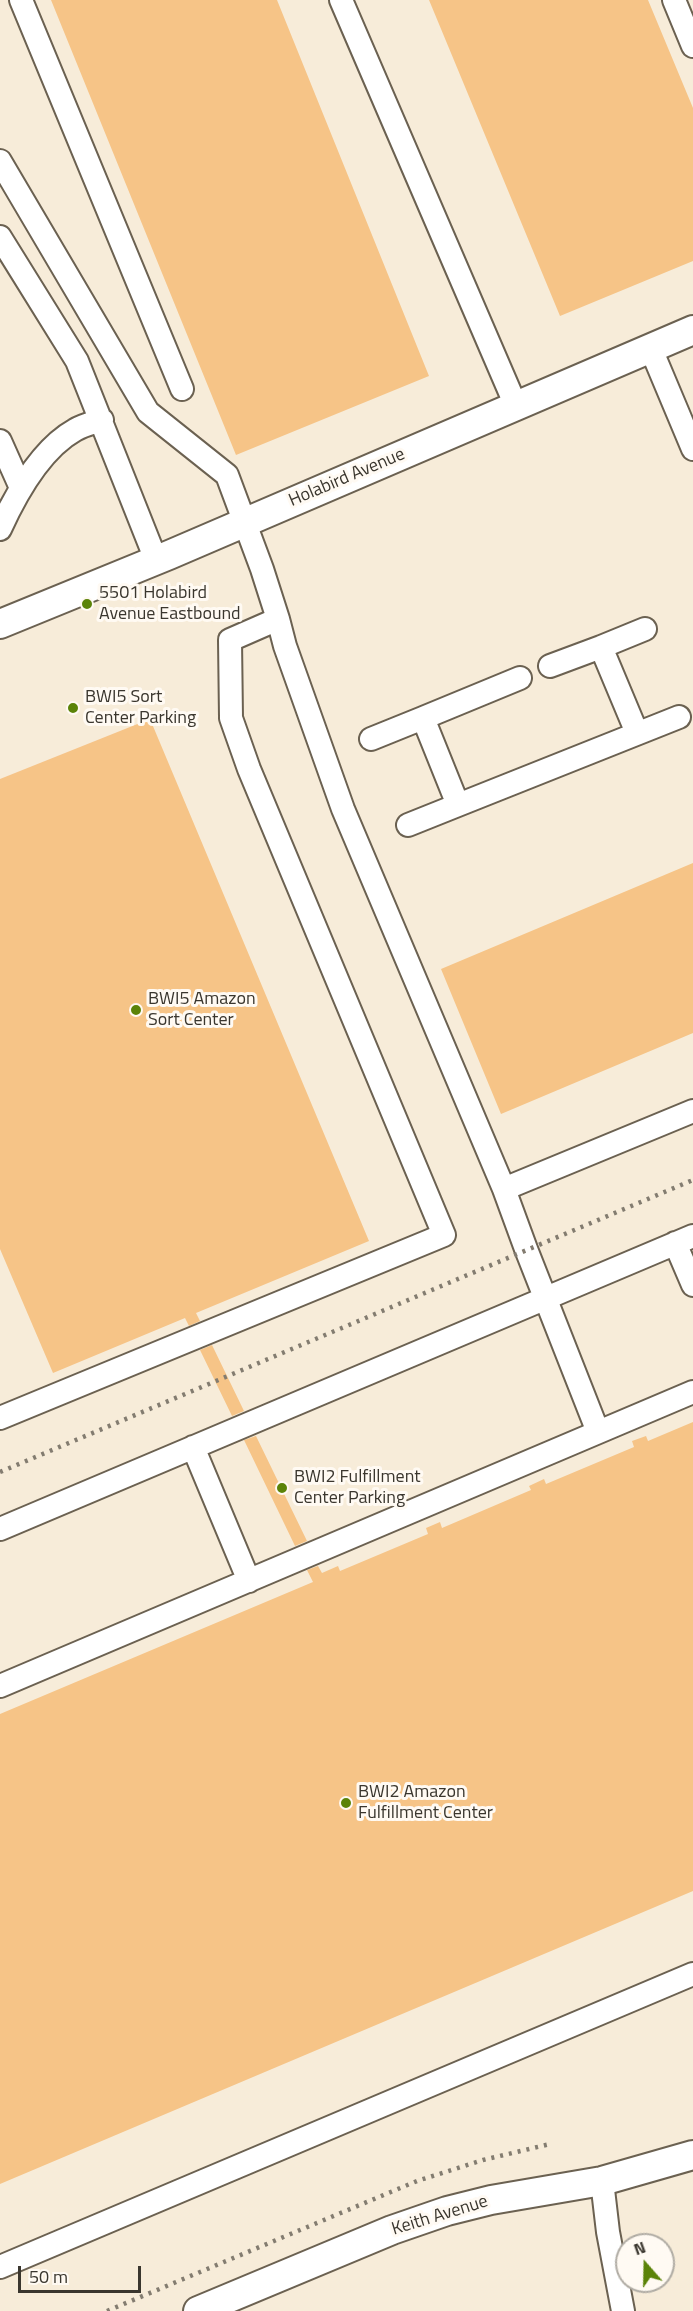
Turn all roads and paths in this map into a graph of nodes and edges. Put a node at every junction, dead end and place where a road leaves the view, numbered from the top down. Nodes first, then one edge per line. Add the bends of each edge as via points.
1 (21, 0) edge
2 (341, 0) edge
3 (674, 0) edge
4 (693, 46) edge
5 (0, 161) edge
6 (0, 237) edge
7 (693, 330) edge
8 (693, 338) edge
9 (651, 349) junction
10 (182, 389) dead end
11 (516, 406) junction
12 (102, 420) junction
13 (0, 441) edge
14 (693, 449) edge
15 (21, 488) junction
16 (244, 523) junction
17 (0, 529) edge
18 (156, 560) junction
19 (278, 619) junction
20 (0, 624) edge
21 (645, 629) dead end
22 (600, 646) junction
23 (550, 666) dead end
24 (520, 678) dead end
25 (678, 717) dead end
26 (423, 718) junction
27 (637, 734) junction
28 (371, 739) dead end
29 (458, 805) junction
30 (408, 825) dead end
31 (693, 1111) edge
32 (504, 1189) junction
33 (684, 1240) edge
34 (693, 1285) edge
35 (545, 1298) junction
36 (693, 1392) edge
37 (0, 1418) edge
38 (598, 1432) junction
39 (193, 1447) junction
40 (0, 1528) edge
41 (249, 1581) junction
42 (0, 1686) edge
43 (693, 1974) edge
44 (693, 2155) edge
45 (602, 2181) junction
46 (0, 2267) edge
47 (198, 2311) edge
48 (623, 2311) edge

1 - 10 street
2 - 11 street
3 - 4 street
5 - 16 street via 148,412 227,475
6 - 12 street via 77,361
7 - 9 main road, Holabird Avenue
8 - 9 main road
9 - 11 main road, Holabird Avenue
9 - 14 street
11 - 16 main road, Holabird Avenue
12 - 15 street via 76,429 54,446
12 - 18 street
13 - 15 street
15 - 17 street
16 - 18 main road, Holabird Avenue
16 - 19 street
18 - 20 main road, Holabird Avenue
19 - 32 street via 343,809
19 - 37 street via 230,640 231,718 444,1235
21 - 22 street
22 - 23 street
22 - 27 street
24 - 26 street
25 - 27 street
26 - 28 street
26 - 29 street
27 - 29 street
29 - 30 street
31 - 32 street
32 - 35 street
33 - 34 street
33 - 35 street
35 - 38 street
35 - 39 street
36 - 38 street
38 - 41 street
39 - 40 street
39 - 41 street
41 - 42 street
43 - 46 street
44 - 45 main road, Keith Avenue
45 - 47 main road, Keith Avenue via 491,2199 447,2211
45 - 48 street

